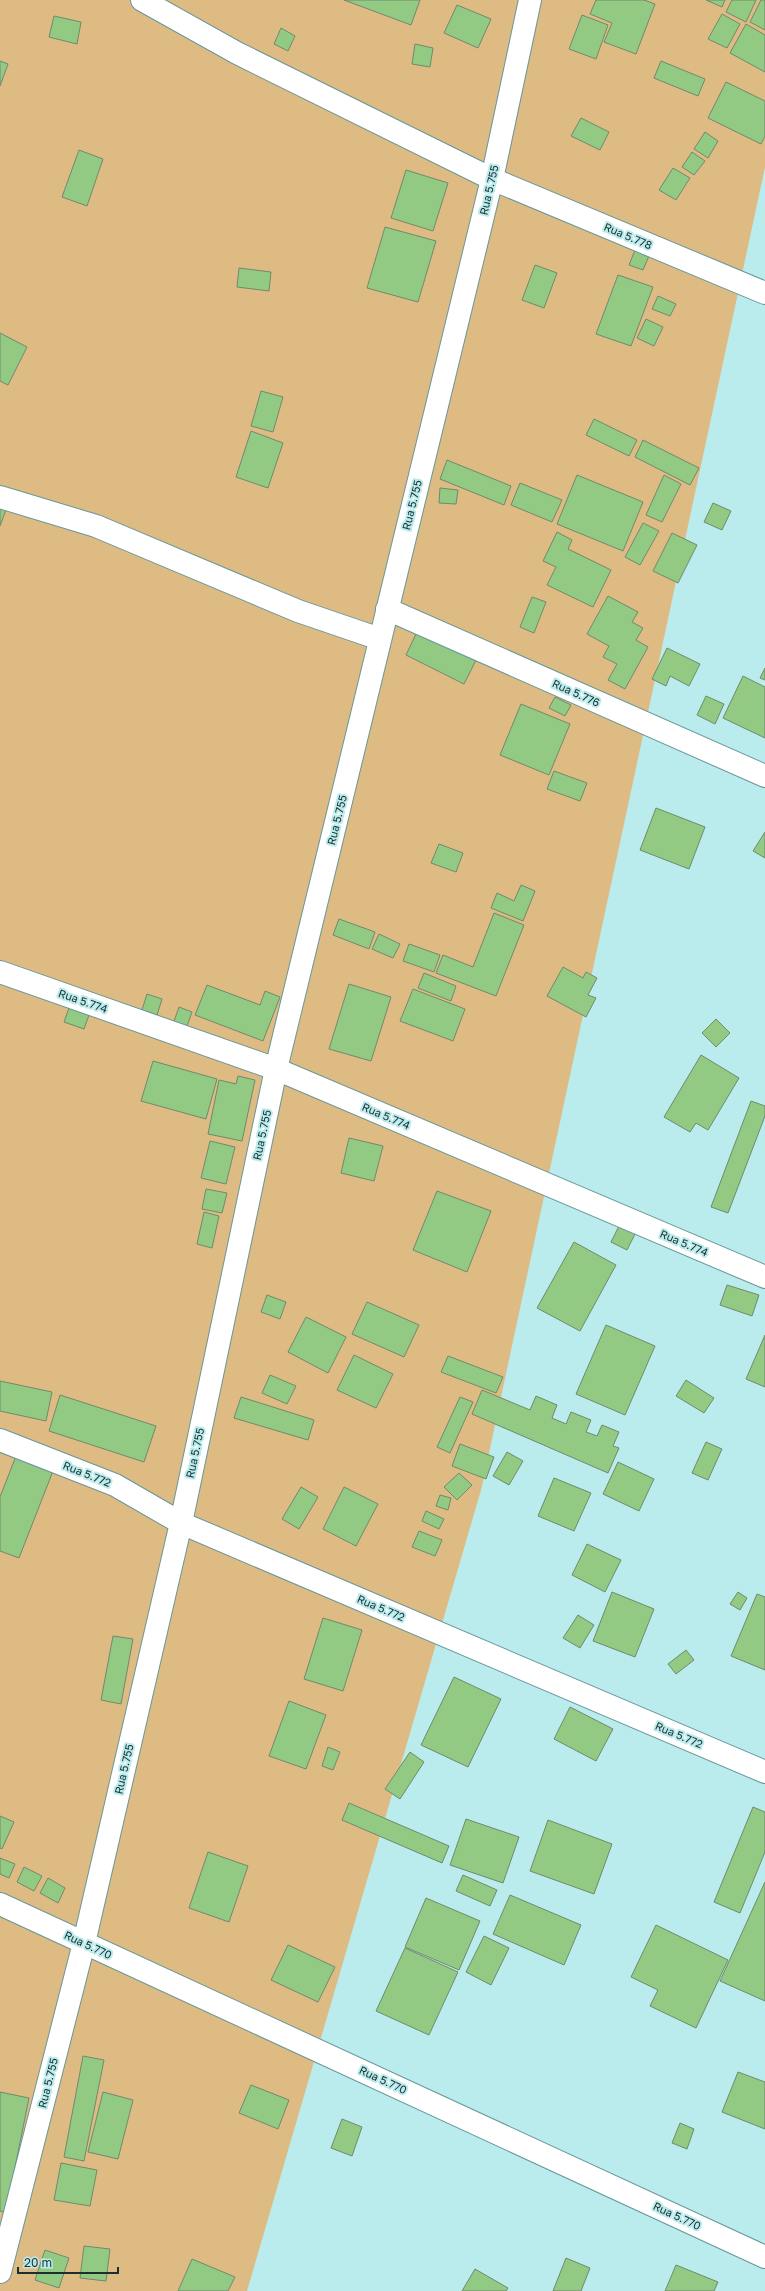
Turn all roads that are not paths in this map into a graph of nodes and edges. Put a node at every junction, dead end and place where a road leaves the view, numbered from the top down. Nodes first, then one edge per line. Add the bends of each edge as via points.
1 (142, 0) edge
2 (530, 0) edge
3 (492, 179) junction
4 (765, 293) edge
5 (0, 497) edge
6 (387, 609) junction
7 (380, 639) junction
8 (765, 776) edge
9 (0, 972) edge
10 (276, 1069) junction
11 (765, 1277) edge
12 (0, 1440) edge
13 (181, 1523) junction
14 (765, 1772) edge
15 (0, 1904) edge
16 (84, 1943) junction
17 (765, 2257) edge
18 (0, 2272) edge

1 - 3 street, Rua 5.778 via 236,53
2 - 3 street, Rua 5.755
3 - 4 street, Rua 5.778
3 - 6 street, Rua 5.755
5 - 7 street via 96,526 298,611
6 - 7 street, Rua 5.755
6 - 8 street, Rua 5.776
7 - 10 street, Rua 5.755
9 - 10 street, Rua 5.774
10 - 11 street, Rua 5.774
10 - 13 street, Rua 5.755
12 - 13 street, Rua 5.772 via 115,1486
13 - 14 street, Rua 5.772
13 - 16 street, Rua 5.755
15 - 16 street, Rua 5.770
16 - 17 street, Rua 5.770
16 - 18 street, Rua 5.755

